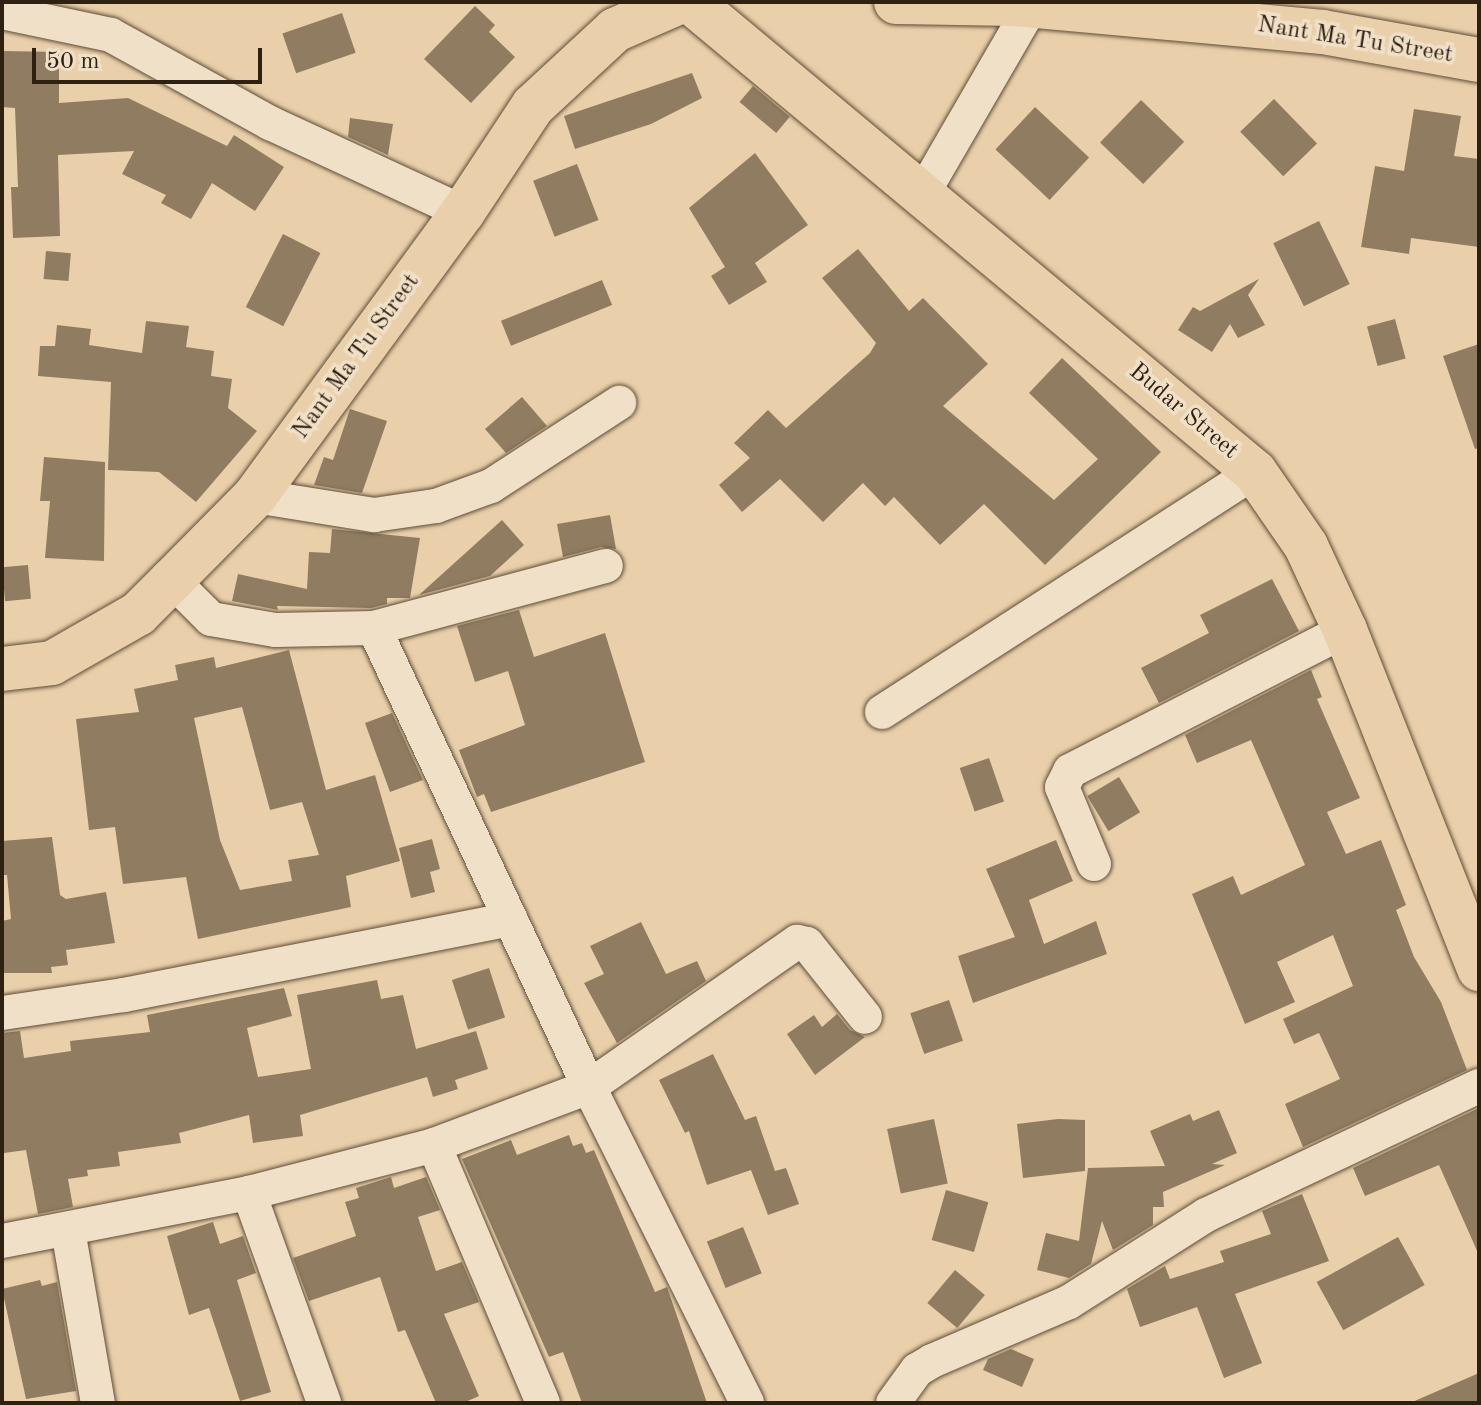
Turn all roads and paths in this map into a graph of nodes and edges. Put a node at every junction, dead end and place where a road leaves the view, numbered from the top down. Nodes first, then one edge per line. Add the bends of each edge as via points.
1 (679, 2) edge
2 (691, 2) edge
3 (896, 2) edge
4 (1019, 4) edge
5 (1076, 6) edge
6 (1122, 8) edge
7 (2, 12) edge
8 (1479, 60) edge
9 (923, 193) junction
10 (463, 212) junction
11 (619, 403) dead end
12 (1255, 472) junction
13 (255, 496) junction
14 (606, 566) dead end
15 (172, 580) junction
16 (374, 628) junction
17 (1345, 630) junction
18 (2, 669) edge
19 (882, 712) dead end
20 (1094, 864) dead end
21 (511, 919) junction
22 (1479, 969) edge
23 (2, 1013) edge
24 (865, 1017) dead end
25 (1479, 1086) edge
26 (589, 1087) junction
27 (434, 1145) junction
28 (249, 1193) junction
29 (68, 1230) junction
30 (2, 1241) edge
31 (98, 1403) edge
32 (324, 1403) edge
33 (543, 1403) edge
34 (747, 1403) edge
35 (893, 1403) edge

1 - 10 main road, Nant Ma Tu Street via 615,30 533,106
2 - 9 main road, Budar Street
3 - 4 main road, Nant Ma Tu Street
4 - 5 main road, Nant Ma Tu Street
4 - 9 street
5 - 6 main road, Nant Ma Tu Street
6 - 8 main road, Nant Ma Tu Street via 1323,32
7 - 10 street via 111,35 270,123
9 - 12 main road, Budar Street
10 - 13 main road, Nant Ma Tu Street
11 - 13 street via 491,486 436,506 374,515
12 - 17 main road, Budar Street via 1306,546
12 - 19 street
13 - 15 main road, Nant Ma Tu Street
14 - 16 street
15 - 16 street via 211,619 275,630
15 - 18 main road, Nant Ma Tu Street via 138,614 52,663
16 - 21 street
17 - 20 street via 1070,771 1062,787
17 - 22 main road, Budar Street
21 - 23 street via 124,995
21 - 26 street
24 - 26 street via 807,944 797,942
25 - 35 street via 1206,1215 1069,1302 932,1361 917,1370
26 - 27 street
26 - 34 street
27 - 28 street
27 - 33 street
28 - 29 street
28 - 32 street
29 - 30 street
29 - 31 street

